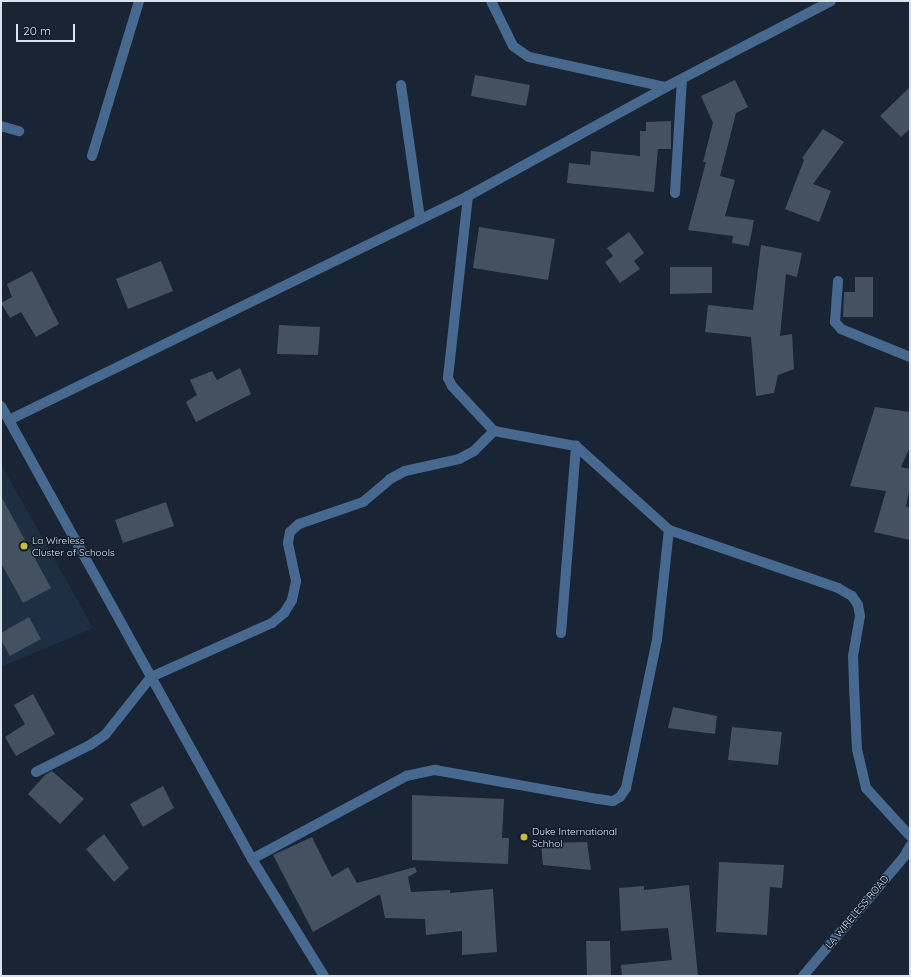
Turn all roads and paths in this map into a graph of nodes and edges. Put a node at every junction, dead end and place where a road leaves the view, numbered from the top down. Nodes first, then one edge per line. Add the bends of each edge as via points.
1 (138, 1) edge
2 (491, 1) edge
3 (831, 1) edge
4 (682, 79) junction
5 (401, 85) dead end
6 (666, 87) junction
7 (1, 126) edge
8 (19, 130) dead end
9 (92, 156) dead end
10 (674, 193) dead end
11 (468, 196) junction
12 (420, 219) junction
13 (838, 281) dead end
14 (910, 358) edge
15 (1, 406) edge
16 (9, 420) junction
17 (494, 431) junction
18 (576, 446) junction
19 (669, 530) junction
20 (561, 633) dead end
21 (151, 677) junction
22 (36, 772) dead end
23 (910, 836) edge
24 (910, 846) edge
25 (252, 858) junction
26 (907, 858) edge
27 (324, 976) edge
28 (803, 976) edge

1 - 9 street
2 - 6 street via 513,46 529,57
3 - 4 street
4 - 6 street
4 - 10 street
5 - 12 street
6 - 11 street
7 - 8 street
11 - 12 street
11 - 17 street via 448,378 452,386
12 - 16 street
13 - 14 street via 835,322 841,329
15 - 16 street
16 - 21 street
17 - 18 street
17 - 21 street via 474,451 459,459 405,471 390,479 363,502 299,524 290,532 288,543 296,581 292,600 284,613 272,623
18 - 19 street
18 - 20 street
19 - 23 street via 838,588 852,596 860,616 853,656 854,686 857,749 866,788
19 - 25 street via 657,640 626,788 620,797 613,801 598,799 435,770 406,776
21 - 22 street via 105,735
21 - 25 street
24 - 26 street, LA WIRELESS ROAD
25 - 27 street
26 - 28 street, LA WIRELESS ROAD

